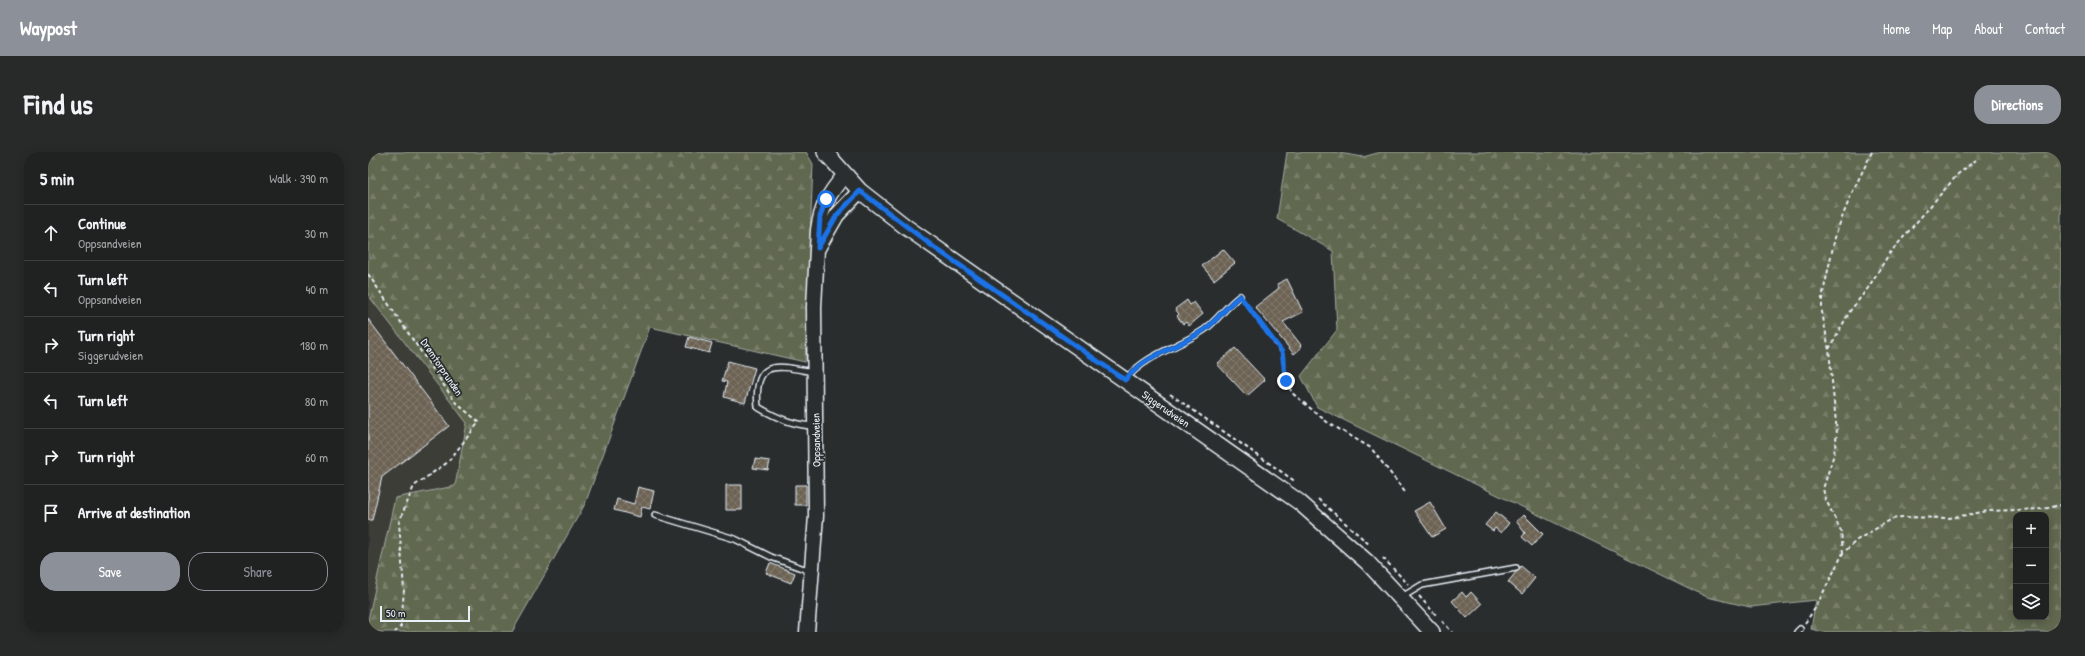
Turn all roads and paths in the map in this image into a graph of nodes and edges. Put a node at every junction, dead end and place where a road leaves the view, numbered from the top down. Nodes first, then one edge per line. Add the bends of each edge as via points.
1 (825, 152) edge
2 (1872, 152) edge
3 (1976, 160) dead end
4 (844, 176) junction
5 (860, 191) junction
6 (818, 248) junction
7 (368, 274) edge
8 (1240, 296) joint
9 (1829, 350) junction
10 (815, 372) junction
11 (1125, 380) junction
12 (816, 426) junction
13 (1405, 492) dead end
14 (2061, 505) edge
15 (655, 516) dead end
16 (1843, 553) junction
17 (1516, 568) dead end
18 (812, 572) junction
19 (1401, 597) junction
20 (1798, 630) edge
21 (395, 632) edge
22 (807, 632) edge
23 (1432, 632) edge

1 - 4 main road, Siggerudveien
2 - 9 path via 1842,216 1829,258 1822,306
3 - 9 path via 1958,174 1889,254 1850,311
4 - 5 main road, Siggerudveien
4 - 6 main road, Oppsandveien via 831,191 822,208
5 - 6 main road, Oppsandveien via 837,215
5 - 11 main road, Siggerudveien via 929,244
6 - 10 main road, Oppsandveien
7 - 21 path, Drømtorprunden via 456,403 479,422 448,462 414,486 399,522 404,590 401,626
8 - 11 lane via 1203,331 1147,360
8 - 13 path via 1282,352 1284,375 1292,393 1327,422 1371,448
9 - 16 path via 1837,433 1834,454 1823,489 1841,530
10 - 12 main road, Oppsandveien
10 - 12 lane via 772,366 765,370 760,378 757,398 758,408 771,415 801,426
11 - 19 main road, Siggerudveien via 1299,502 1349,545
12 - 18 main road, Oppsandveien via 816,516
14 - 16 path via 1988,511 1949,518 1897,518 1857,540
15 - 18 lane via 734,539 771,557
16 - 20 path via 1816,607
17 - 19 lane via 1422,585
18 - 22 main road, Oppsandveien
19 - 23 main road, Siggerudveien

